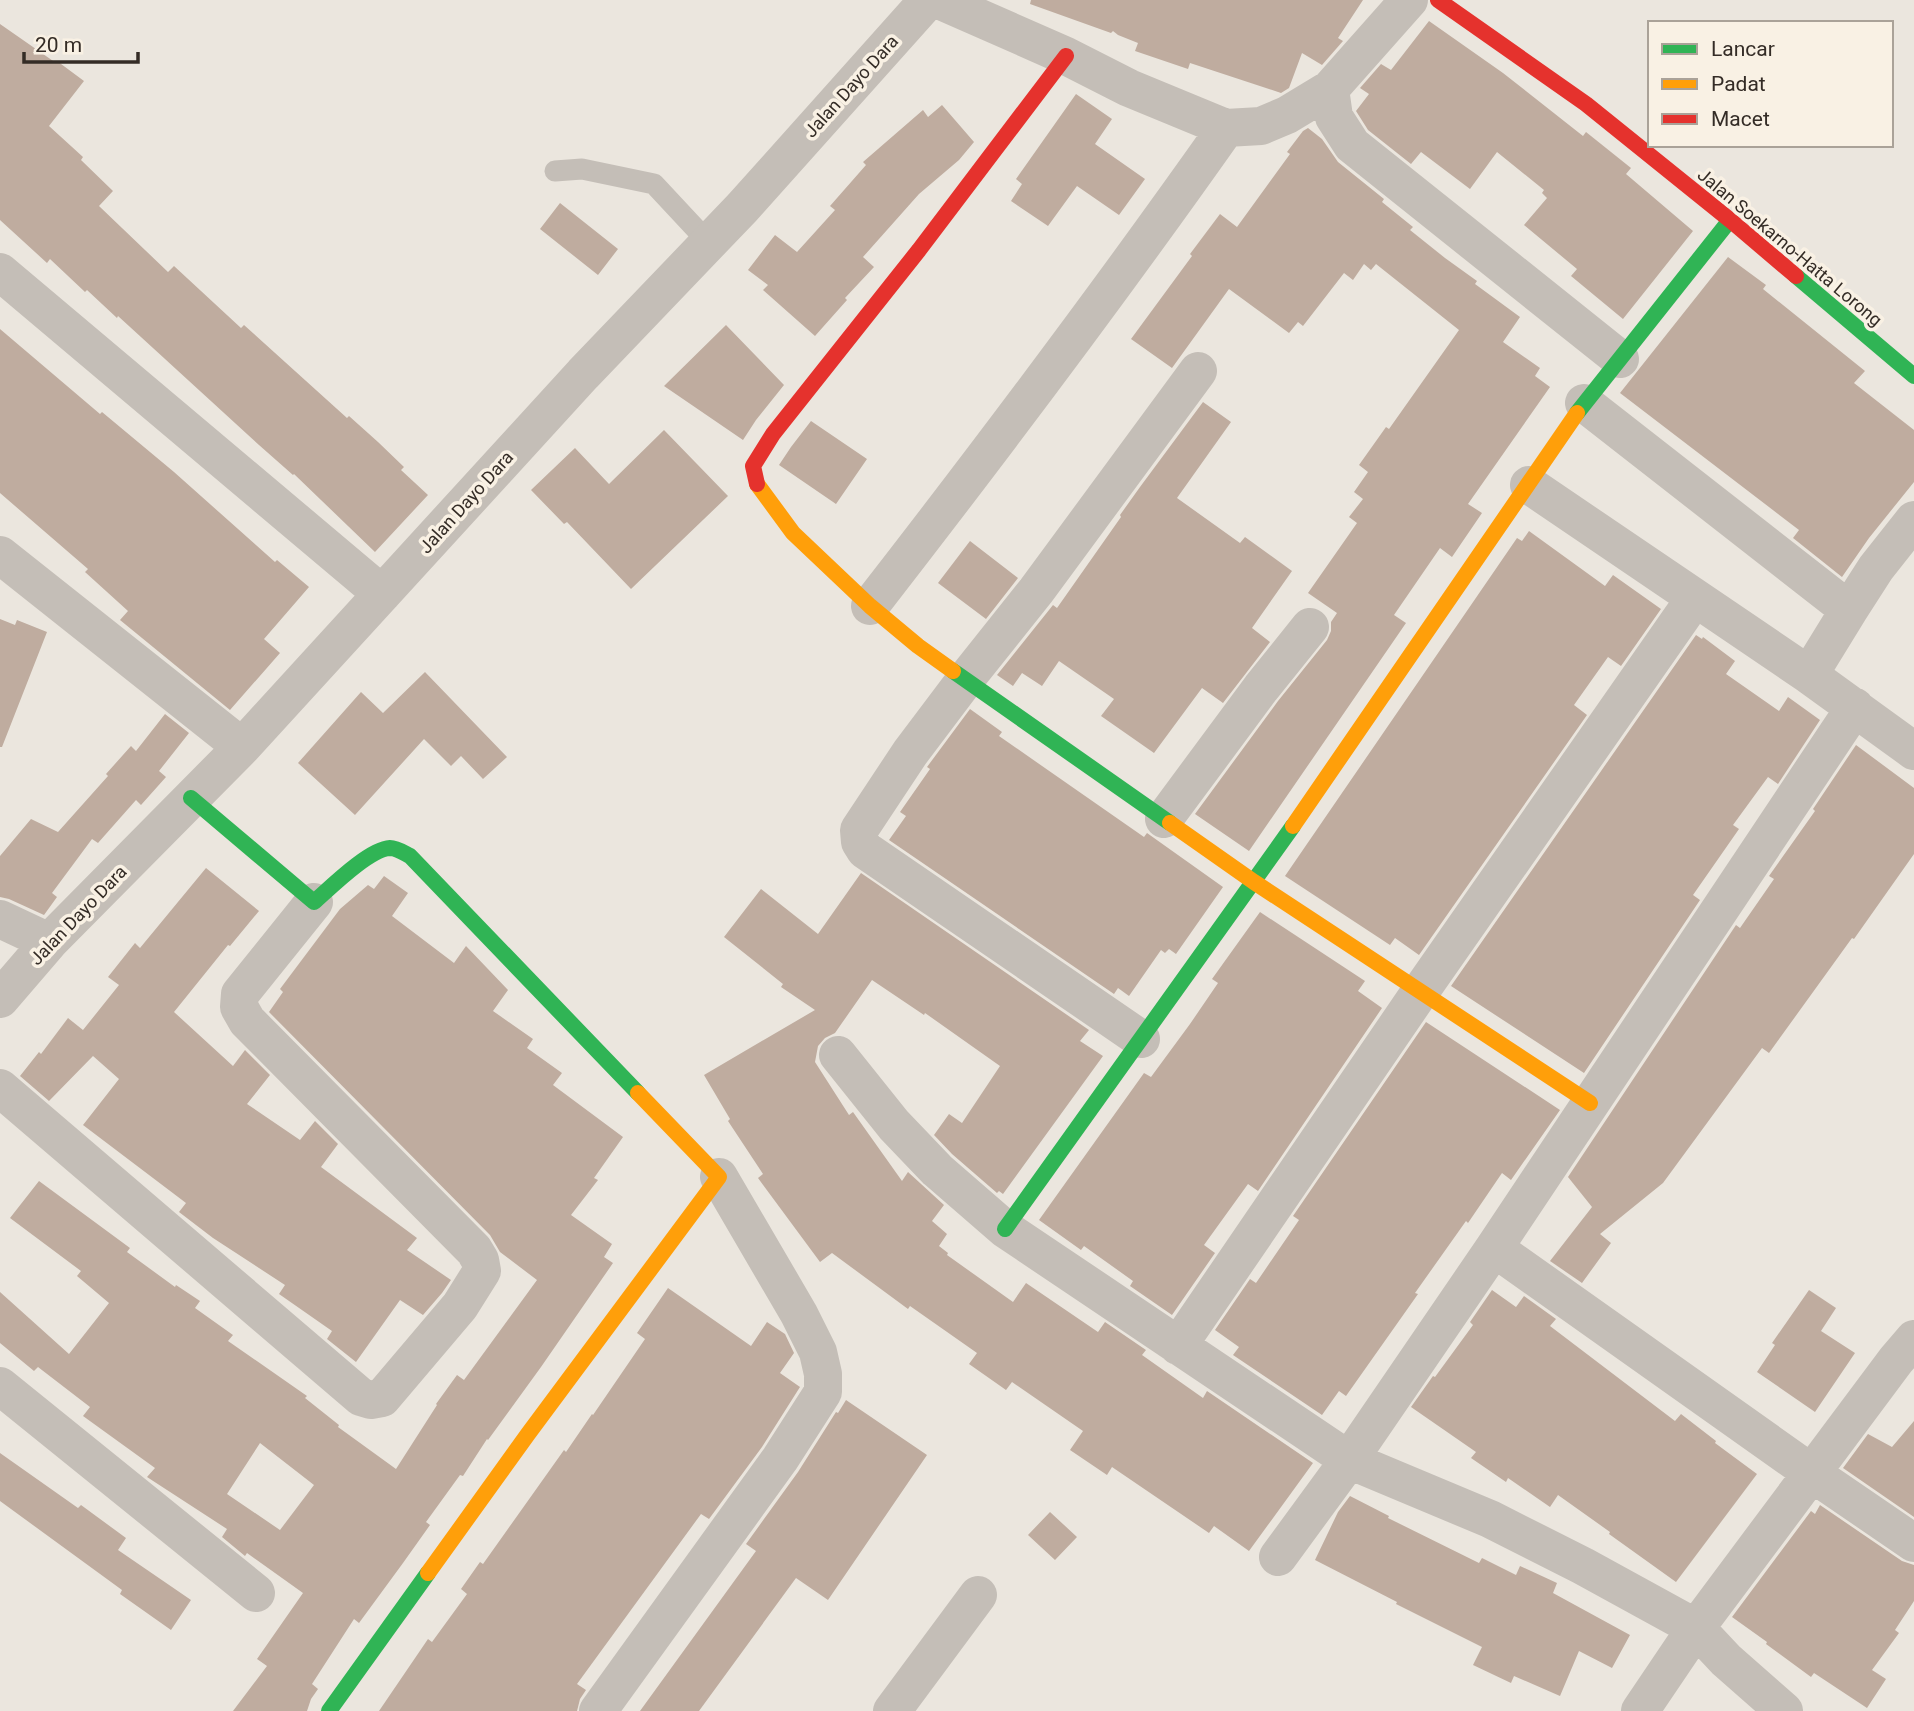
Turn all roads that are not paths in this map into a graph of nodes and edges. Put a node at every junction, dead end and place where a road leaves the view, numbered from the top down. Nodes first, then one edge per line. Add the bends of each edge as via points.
1 (928, 0) edge
2 (939, 0) edge
3 (1409, 0) edge
4 (1438, 0) edge
5 (1066, 56) junction
6 (1330, 89) junction
7 (1226, 128) junction
8 (555, 171) dead end
9 (1730, 220) junction
10 (709, 243) junction
11 (0, 272) edge
12 (1620, 359) junction
13 (1198, 371) dead end
14 (1914, 376) edge
15 (1584, 403) junction
16 (1529, 485) junction
17 (1914, 520) edge
18 (2, 558) edge
19 (382, 594) junction
20 (1695, 598) junction
21 (870, 606) junction
22 (1849, 610) junction
23 (1310, 627) dead end
24 (1808, 675) junction
25 (965, 680) junction
26 (1855, 707) junction
27 (242, 747) junction
28 (1914, 751) edge
29 (191, 799) junction
30 (1164, 819) junction
31 (1254, 882) junction
32 (314, 902) junction
33 (0, 919) edge
34 (49, 942) junction
35 (1420, 992) junction
36 (0, 999) edge
37 (1141, 1040) junction
38 (838, 1055) dead end
39 (0, 1088) edge
40 (1590, 1103) junction
41 (719, 1177) junction
42 (1005, 1229) junction
43 (1494, 1248) junction
44 (1914, 1339) edge
45 (1178, 1346) junction
46 (0, 1386) edge
47 (1349, 1460) junction
48 (1813, 1474) junction
49 (1914, 1543) edge
50 (1278, 1557) dead end
51 (256, 1593) dead end
52 (978, 1595) dead end
53 (1696, 1628) junction
54 (329, 1711) edge
55 (598, 1711) edge
56 (892, 1711) edge
57 (1640, 1711) edge
58 (1784, 1711) edge

1 - 10 street, Jalan Dayo Dara
2 - 5 street
3 - 6 street
4 - 9 street, Jalan Soekarno-Hatta Lorong via 1586,104
5 - 7 street
5 - 21 street via 779,425 753,466 757,484 793,533
6 - 7 street via 1261,126
6 - 12 street via 1334,117 1352,145
7 - 21 street via 994,447
8 - 10 lane via 582,169 654,184
9 - 12 street
9 - 14 street, Jalan Soekarno-Hatta Lorong
10 - 19 street, Jalan Dayo Dara
11 - 19 street
12 - 15 street
13 - 25 street
15 - 16 street
15 - 22 street
16 - 20 street
16 - 31 street
17 - 22 street
18 - 27 street
19 - 27 street, Jalan Dayo Dara
20 - 24 street
20 - 35 street
21 - 25 street
22 - 24 street
23 - 30 street
24 - 26 street
25 - 30 street
25 - 37 street via 862,825 860,842 865,850
26 - 28 street
26 - 40 street
27 - 29 street, Jalan Dayo Dara
29 - 32 street
29 - 34 street, Jalan Dayo Dara
30 - 31 street
31 - 35 street
31 - 37 street
32 - 39 street via 240,994 239,1007 247,1021 474,1250 482,1271 460,1306 382,1398 361,1397
32 - 41 street via 378,851 391,848 410,856
33 - 34 street
34 - 36 street, Jalan Dayo Dara
35 - 40 street
35 - 45 street
37 - 42 street
38 - 42 street via 937,1170
40 - 43 street
41 - 54 street
41 - 55 street via 818,1352 823,1392
42 - 45 street
43 - 47 street
43 - 48 street
44 - 48 street
45 - 47 street
46 - 51 street
47 - 50 street
47 - 53 street via 1490,1518
48 - 49 street
48 - 53 street
52 - 56 street
53 - 57 street
53 - 58 street

